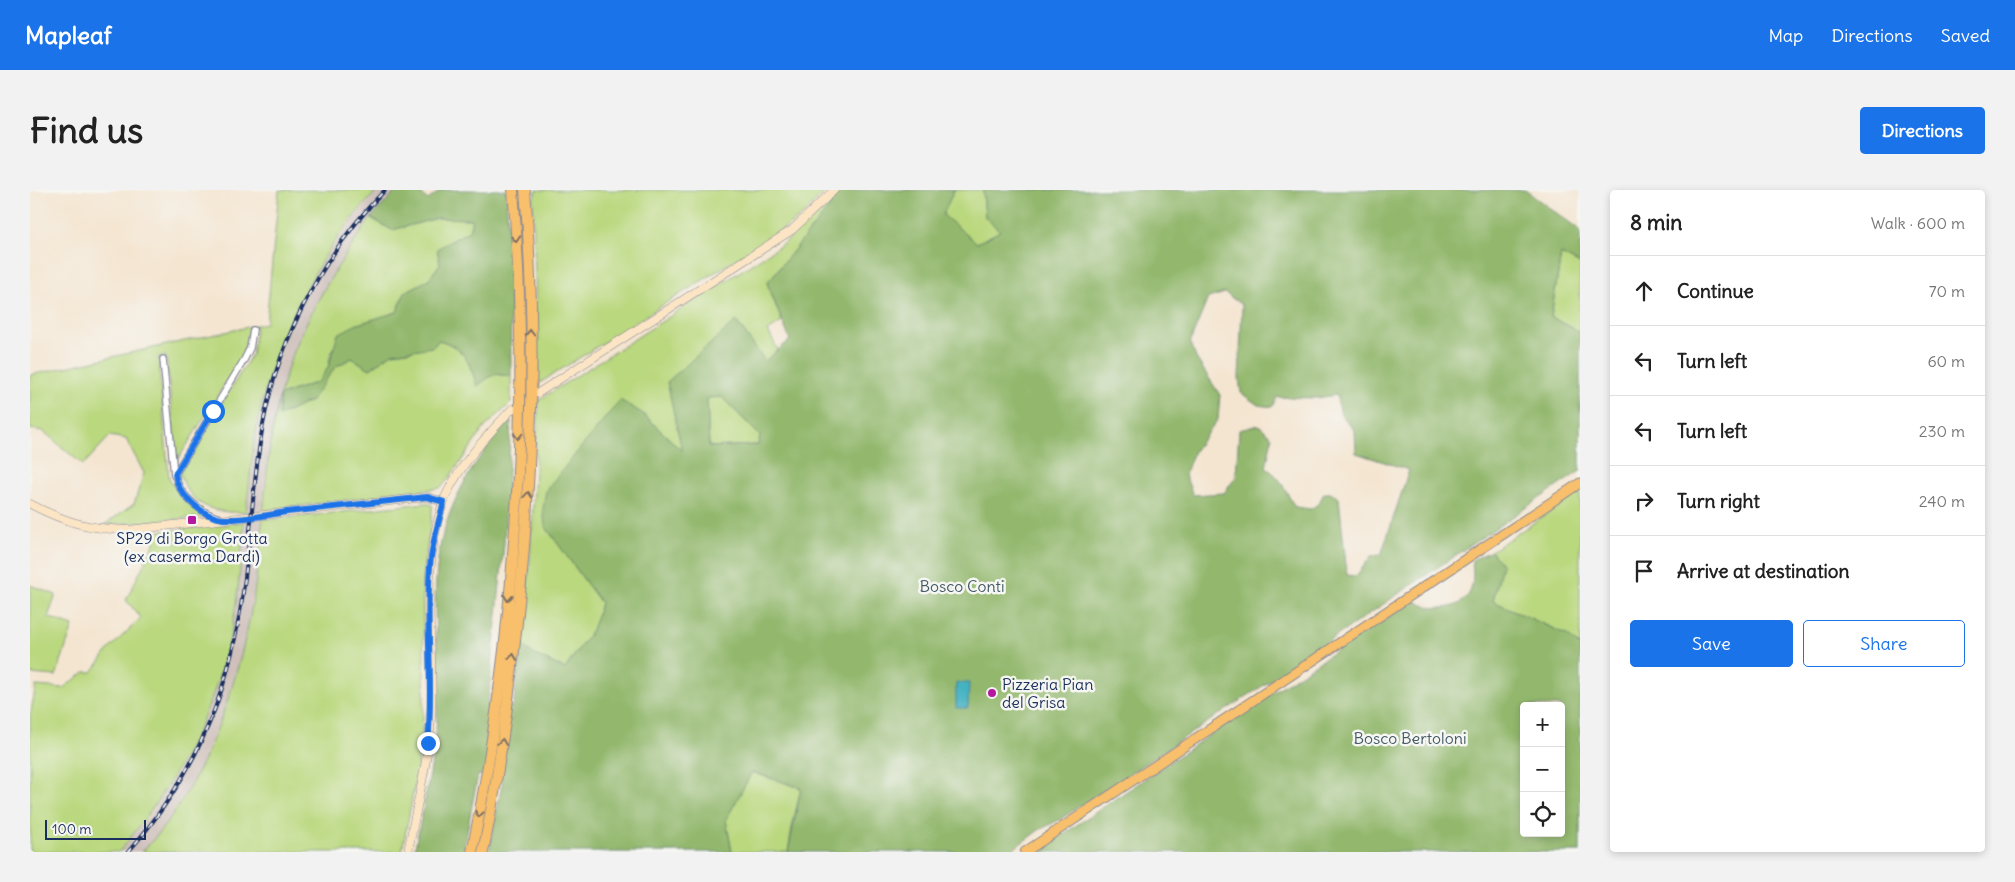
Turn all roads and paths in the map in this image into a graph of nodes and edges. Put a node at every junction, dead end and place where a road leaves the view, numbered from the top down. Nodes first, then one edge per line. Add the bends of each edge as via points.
1 (513, 190) edge
2 (525, 190) edge
3 (834, 190) edge
4 (253, 330) dead end
5 (163, 359) dead end
6 (538, 393) dead end
7 (512, 409) dead end
8 (176, 480) junction
9 (1580, 483) edge
10 (444, 502) junction
11 (30, 504) edge
12 (222, 519) junction
13 (408, 852) edge
14 (472, 852) edge
15 (483, 852) edge
16 (1025, 852) edge

1 -> 14 highway via 518,411 512,565 496,705
15 -> 2 highway via 508,706 528,486 530,318
3 - 6 main road via 792,230
4 - 8 street via 244,360 178,468
5 - 8 street
7 - 10 main road via 478,448
8 - 12 street via 192,502
9 - 16 main road
10 - 12 main road via 427,497
10 - 13 main road via 430,568 431,717
11 - 12 main road via 62,520 100,530 128,530

